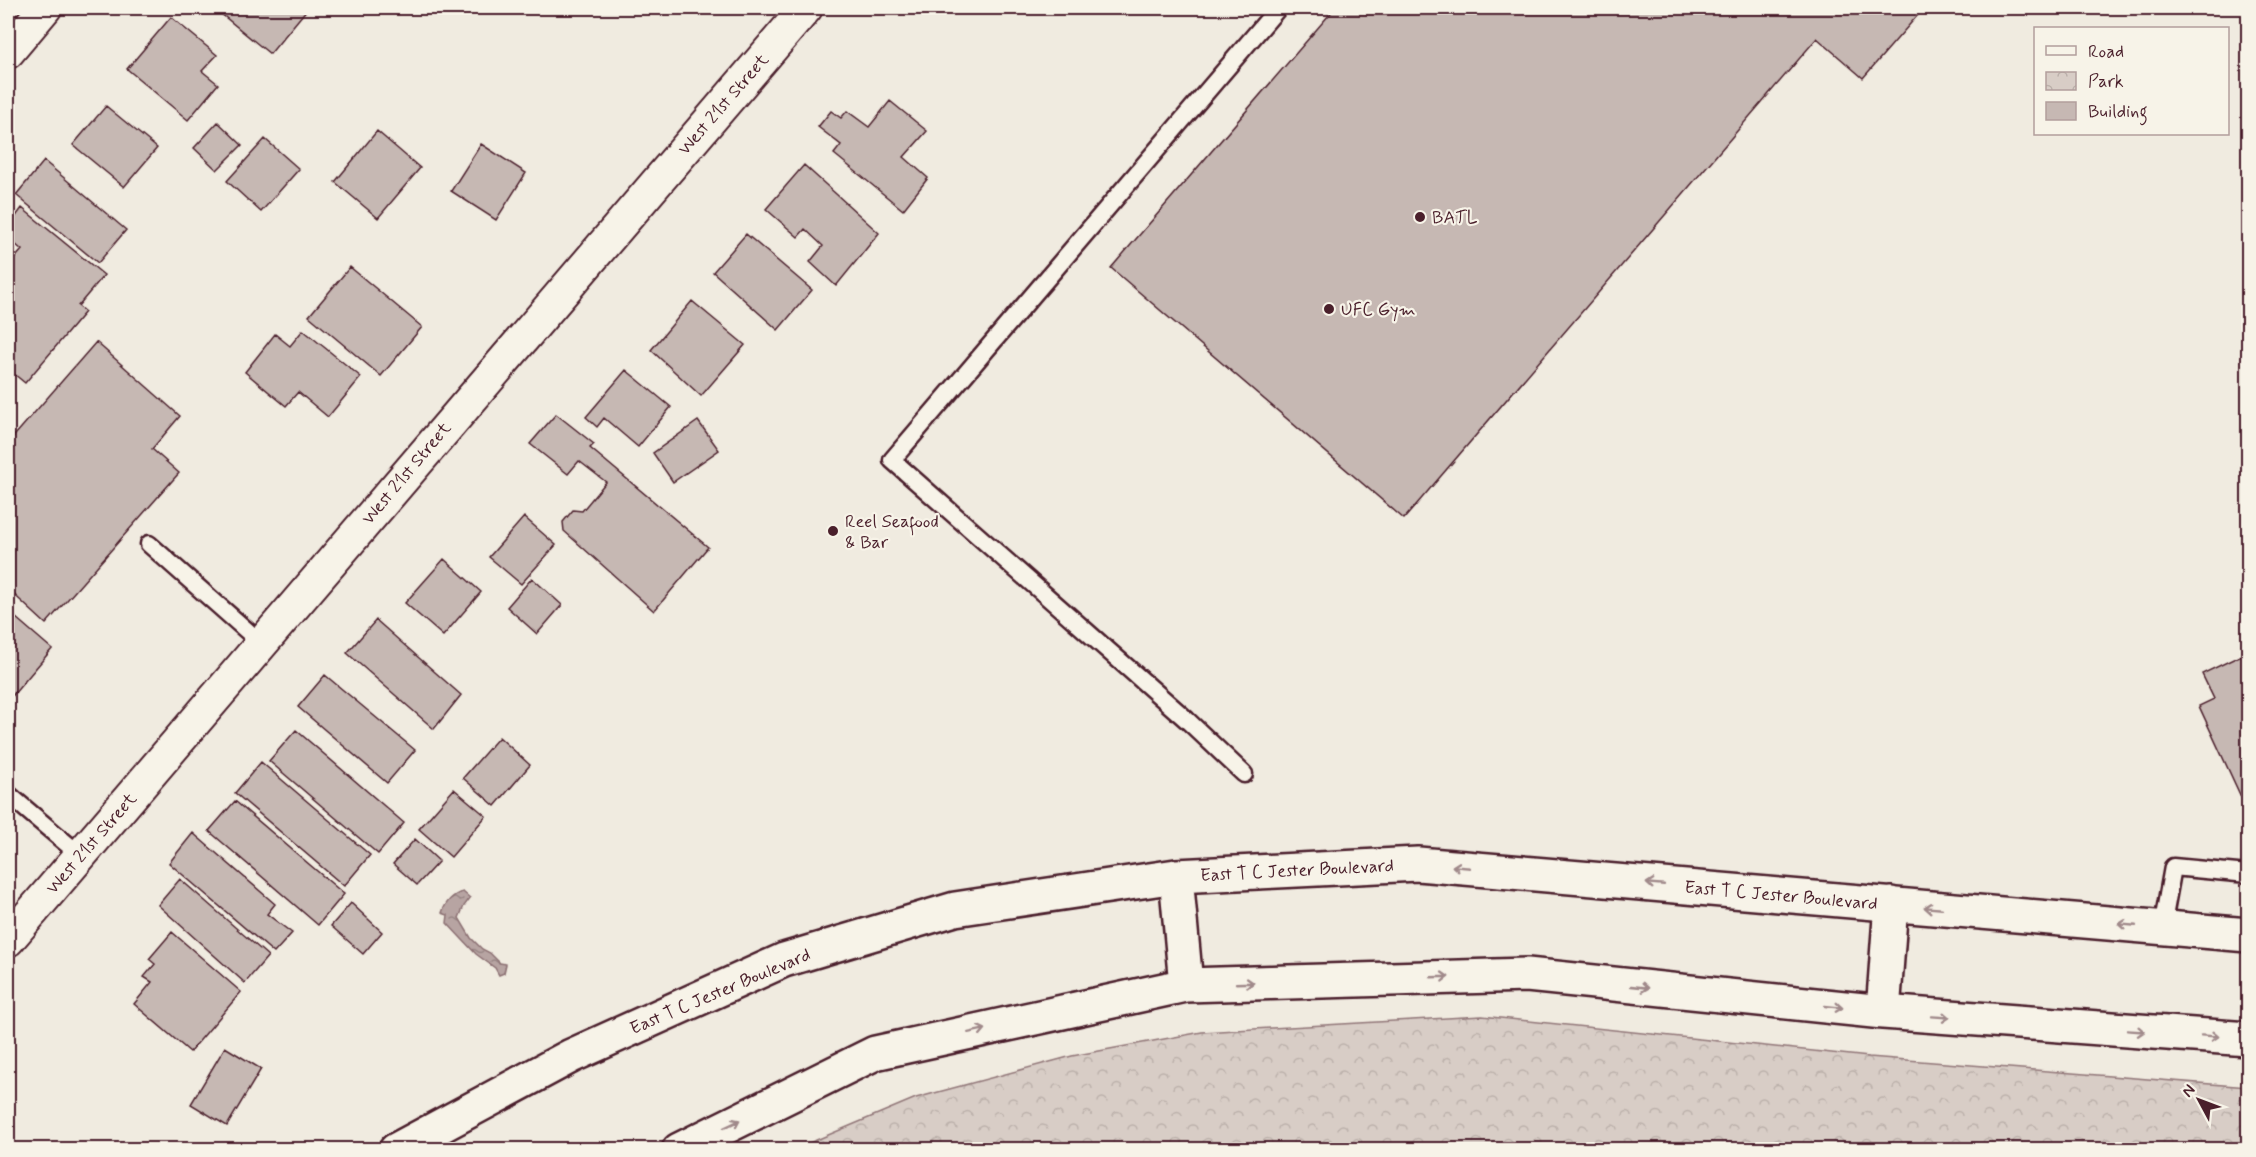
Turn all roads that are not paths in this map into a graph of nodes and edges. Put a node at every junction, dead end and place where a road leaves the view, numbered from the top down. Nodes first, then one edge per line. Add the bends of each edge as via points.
1 (45, 8) edge
2 (806, 8) edge
3 (1278, 8) edge
4 (8, 52) edge
5 (149, 544) dead end
6 (262, 644) junction
7 (1244, 774) dead end
8 (8, 794) edge
9 (80, 855) junction
10 (2248, 874) edge
11 (1176, 876) junction
12 (1891, 904) junction
13 (2162, 928) junction
14 (2248, 935) edge
15 (8, 940) edge
16 (1186, 985) junction
17 (1883, 1012) junction
18 (2248, 1039) edge
19 (399, 1149) edge
20 (679, 1149) edge

1 - 4 street
2 - 6 street, West 21st Street
3 - 7 lane via 892,460
5 - 6 lane
6 - 9 street, West 21st Street
8 - 9 lane
9 - 15 street, West 21st Street
10 - 13 lane via 2173,867
12 -> 11 street, East T C Jester Boulevard via 1418,864
11 - 16 street
11 - 19 street, East T C Jester Boulevard via 955,909 784,960 571,1056
13 -> 12 street, East T C Jester Boulevard
12 - 17 street
13 - 14 street, East T C Jester Boulevard
16 -> 17 street via 1527,975
20 -> 16 street via 875,1053
17 -> 18 street

